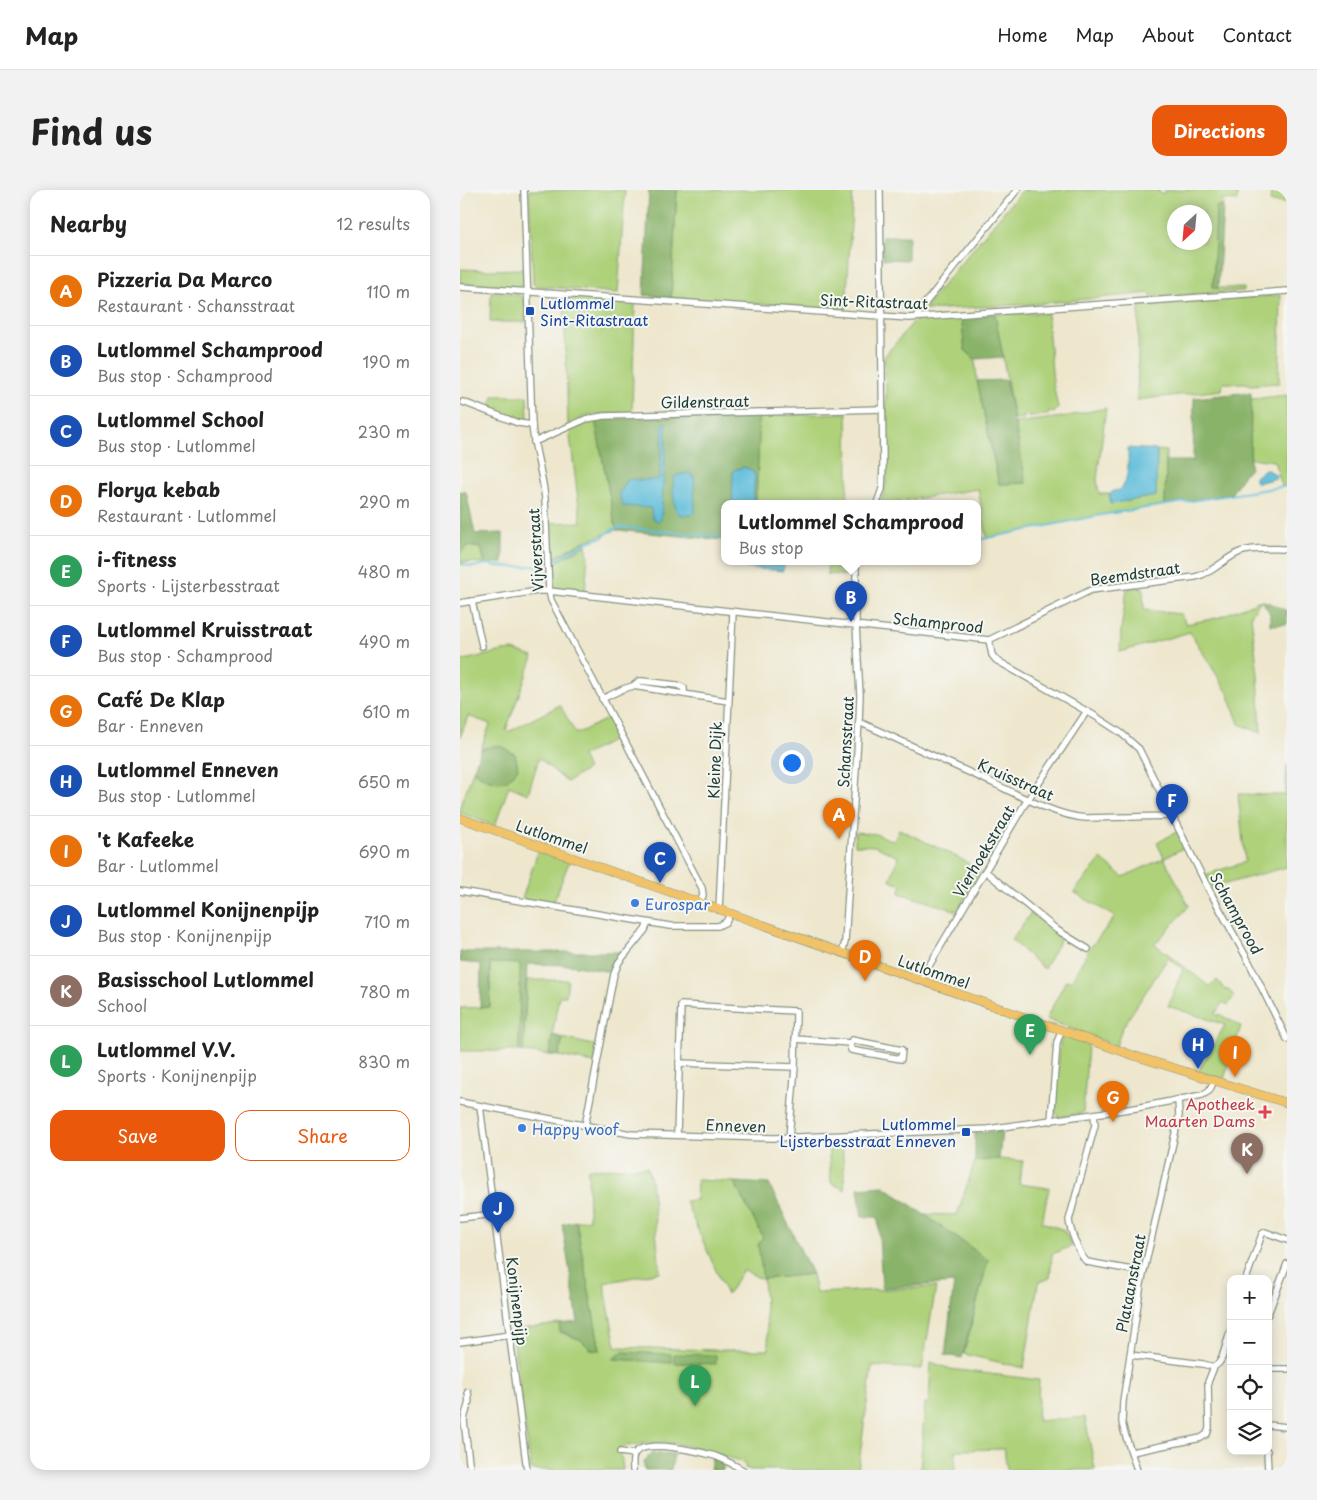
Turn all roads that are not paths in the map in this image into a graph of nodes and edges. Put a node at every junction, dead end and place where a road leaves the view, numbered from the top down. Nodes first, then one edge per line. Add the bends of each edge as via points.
1 (524, 190) edge
2 (880, 190) edge
3 (1017, 190) edge
4 (460, 288) edge
5 (1287, 291) edge
6 (527, 292) junction
7 (881, 316) junction
8 (916, 317) junction
9 (463, 402) dead end
10 (882, 409) junction
11 (532, 425) junction
12 (534, 442) junction
13 (879, 500) edge
14 (1287, 549) edge
15 (856, 565) edge
16 (549, 592) junction
17 (472, 601) junction
18 (460, 603) edge
19 (733, 612) junction
20 (856, 625) junction
21 (989, 640) junction
22 (482, 646) dead end
23 (602, 699) junction
24 (728, 701) junction
25 (1087, 711) junction
26 (859, 722) junction
27 (1028, 800) junction
28 (1172, 816) junction
29 (460, 818) edge
30 (985, 871) junction
31 (460, 891) edge
32 (700, 903) junction
33 (719, 910) junction
34 (730, 914) junction
35 (648, 923) junction
36 (1088, 949) dead end
37 (842, 953) junction
38 (920, 980) junction
39 (1062, 1030) junction
40 (795, 1039) junction
41 (1287, 1039) edge
42 (850, 1044) junction
43 (679, 1063) junction
44 (795, 1067) junction
45 (1214, 1080) junction
46 (1178, 1100) junction
47 (460, 1102) edge
48 (1287, 1103) edge
49 (480, 1106) junction
50 (1094, 1114) junction
51 (1051, 1121) junction
52 (585, 1126) junction
53 (677, 1135) junction
54 (789, 1138) junction
55 (494, 1214) junction
56 (460, 1218) edge
57 (1287, 1240) edge
58 (1287, 1264) edge
59 (1143, 1272) junction
60 (1247, 1275) edge
61 (1272, 1303) edge
62 (510, 1335) junction
63 (460, 1342) edge
64 (1227, 1342) edge
65 (1130, 1355) junction
66 (1214, 1367) junction
67 (1272, 1369) edge
68 (1287, 1369) edge
69 (468, 1392) dead end
70 (1272, 1425) edge
71 (1287, 1426) edge
72 (620, 1452) dead end
73 (1132, 1452) junction
74 (634, 1454) junction
75 (468, 1455) junction
76 (1267, 1455) edge
77 (460, 1456) edge
78 (470, 1470) edge
79 (527, 1470) edge
80 (633, 1470) edge
81 (743, 1470) edge
82 (1137, 1470) edge
83 (1268, 1470) edge

1 - 6 street, Vijverstraat
2 - 7 street
3 - 8 street
4 - 6 street, Sint-Ritastraat
5 - 8 street, Sint-Ritastraat
6 - 7 street, Sint-Ritastraat
6 - 11 street, Vijverstraat
7 - 8 street, Sint-Ritastraat
7 - 10 street
9 - 11 street via 518,423
10 - 12 street, Gildenstraat via 604,416 586,419
10 - 13 street via 883,481
11 - 12 street, Vijverstraat
12 - 16 street, Vijverstraat via 544,487
14 - 21 street, Beemdstraat via 1241,552 1203,576 1091,590
15 - 20 street, Schansstraat
16 - 17 street, Schamprood
16 - 19 street, Schamprood
16 - 23 street, Vijverstraat
17 - 18 street, Schamprood
17 - 22 street
19 - 20 street, Schamprood
19 - 24 street, Kleine Dijk
20 - 21 street, Schamprood
20 - 26 street, Schansstraat
21 - 25 street, Schamprood via 996,660
23 - 24 street via 634,686
23 - 32 street, Vijverstraat via 702,888
24 - 33 street, Kleine Dijk
25 - 27 street, Vierhoekstraat
25 - 28 street, Schamprood via 1139,749
26 - 27 street, Kruisstraat
26 - 37 street, Schansstraat
27 - 28 street, Kruisstraat via 1076,818
27 - 30 street, Vierhoekstraat
28 - 41 street, Schamprood
29 - 32 main road, Lutlommel
30 - 36 street via 1049,924
30 - 38 street, Vierhoekstraat
31 - 35 street
32 - 33 main road, Lutlommel
33 - 34 main road, Lutlommel
34 - 35 street via 726,922 718,926
34 - 37 main road, Lutlommel
35 - 52 street via 614,974
37 - 38 main road, Lutlommel
38 - 39 main road, Lutlommel
39 - 45 main road, Lutlommel
39 - 51 street via 1058,1042
40 - 42 street
40 - 43 street via 796,1011 681,1005
40 - 44 street
42 - 42 street via 851,1050 901,1058 902,1050 852,1040
43 - 44 street
43 - 53 street
44 - 54 street
45 - 46 street, Enneven via 1206,1093
45 - 48 main road, Lutlommel
46 - 50 street, Enneven
46 - 59 street, Plataanstraat via 1177,1125
47 - 49 street, Enneven
49 - 52 street, Enneven
49 - 55 street, Konijnenpijp
50 - 51 street, Enneven
50 - 59 street via 1095,1125 1069,1220 1070,1228 1087,1262
51 - 54 street, Enneven via 988,1129
52 - 53 street, Enneven via 631,1134
53 - 54 street, Enneven
55 - 56 street
55 - 62 street, Konijnenpijp
57 - 60 street via 1265,1232 1262,1234
58 - 61 street
59 - 65 street, Plataanstraat
62 - 63 street
62 - 79 street, Konijnenpijp
64 - 66 street via 1222,1358
65 - 66 street
65 - 73 street, Plataanstraat via 1122,1413 1124,1431
66 - 73 street via 1208,1382 1209,1428 1205,1437
67 - 68 street
69 - 75 street via 469,1406 464,1421
70 - 71 street
72 - 74 street
73 - 82 street, Plataanstraat
74 - 80 street
74 - 81 street via 648,1446 673,1447 715,1456
75 - 77 street
75 - 78 street
76 - 83 street

